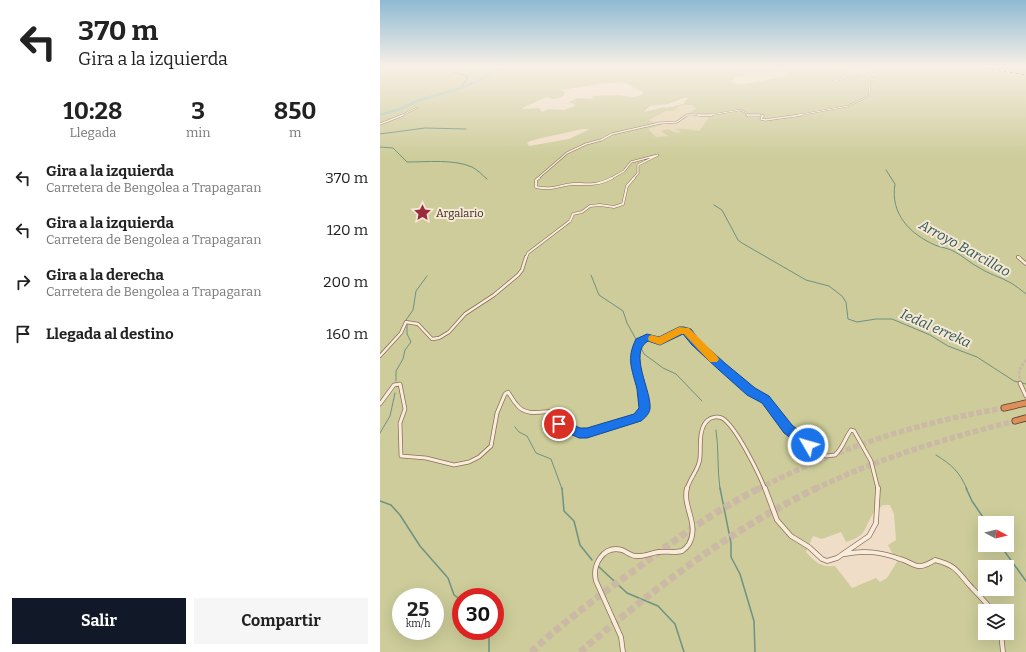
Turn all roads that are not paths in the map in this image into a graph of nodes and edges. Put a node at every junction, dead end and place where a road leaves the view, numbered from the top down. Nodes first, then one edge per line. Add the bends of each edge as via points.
1 (867, 97) edge
2 (417, 108) dead end
3 (380, 124) edge
4 (1018, 257) dead end
5 (1026, 264) edge
6 (380, 356) edge
7 (1020, 383) tunnel mouth
8 (1026, 396) edge
9 (380, 404) edge
10 (1023, 404) edge
11 (1004, 408) tunnel mouth
12 (1026, 418) edge
13 (1015, 421) tunnel mouth
14 (843, 554) junction
15 (987, 604) edge
16 (1002, 640) edge
17 (623, 652) edge
18 (1004, 652) edge

1 - 6 street via 849,105 804,115 763,120 763,115 748,116 740,110 705,116 689,114 677,122 665,122 612,134 564,154 536,180 535,185 539,188 552,188 571,184 598,184 620,173 631,162 658,154 638,165 637,175 626,186 623,204 614,207 590,206 574,214 570,221 528,253 518,275 465,314 450,332 432,339 423,327 406,322 401,333
2 - 3 street
4 - 5 street
7 - 8 street
9 - 14 street via 394,384 400,384 406,409 400,423 401,456 416,456 451,466 460,465 470,462 489,449 498,410 508,392 523,410 535,413 556,411 559,424 579,433 595,432 637,418 643,413 644,408 642,390 635,369 636,350 640,341 647,337 660,341 679,331 686,331 723,367 751,391 765,399 788,429 820,454 835,455 848,434 852,430 856,433 871,461 878,489 876,523 868,536
10 - 11 highway
12 - 13 highway
14 - 15 street via 861,551 892,556 917,566 934,560 940,561 961,573
14 - 17 street via 827,561 822,559 785,529 774,515 755,465 731,427 722,418 713,417 702,431 700,463 687,487 686,497 694,527 687,547 678,553 660,552 640,556 615,550 602,555 594,565 594,575 621,638
16 - 18 street

